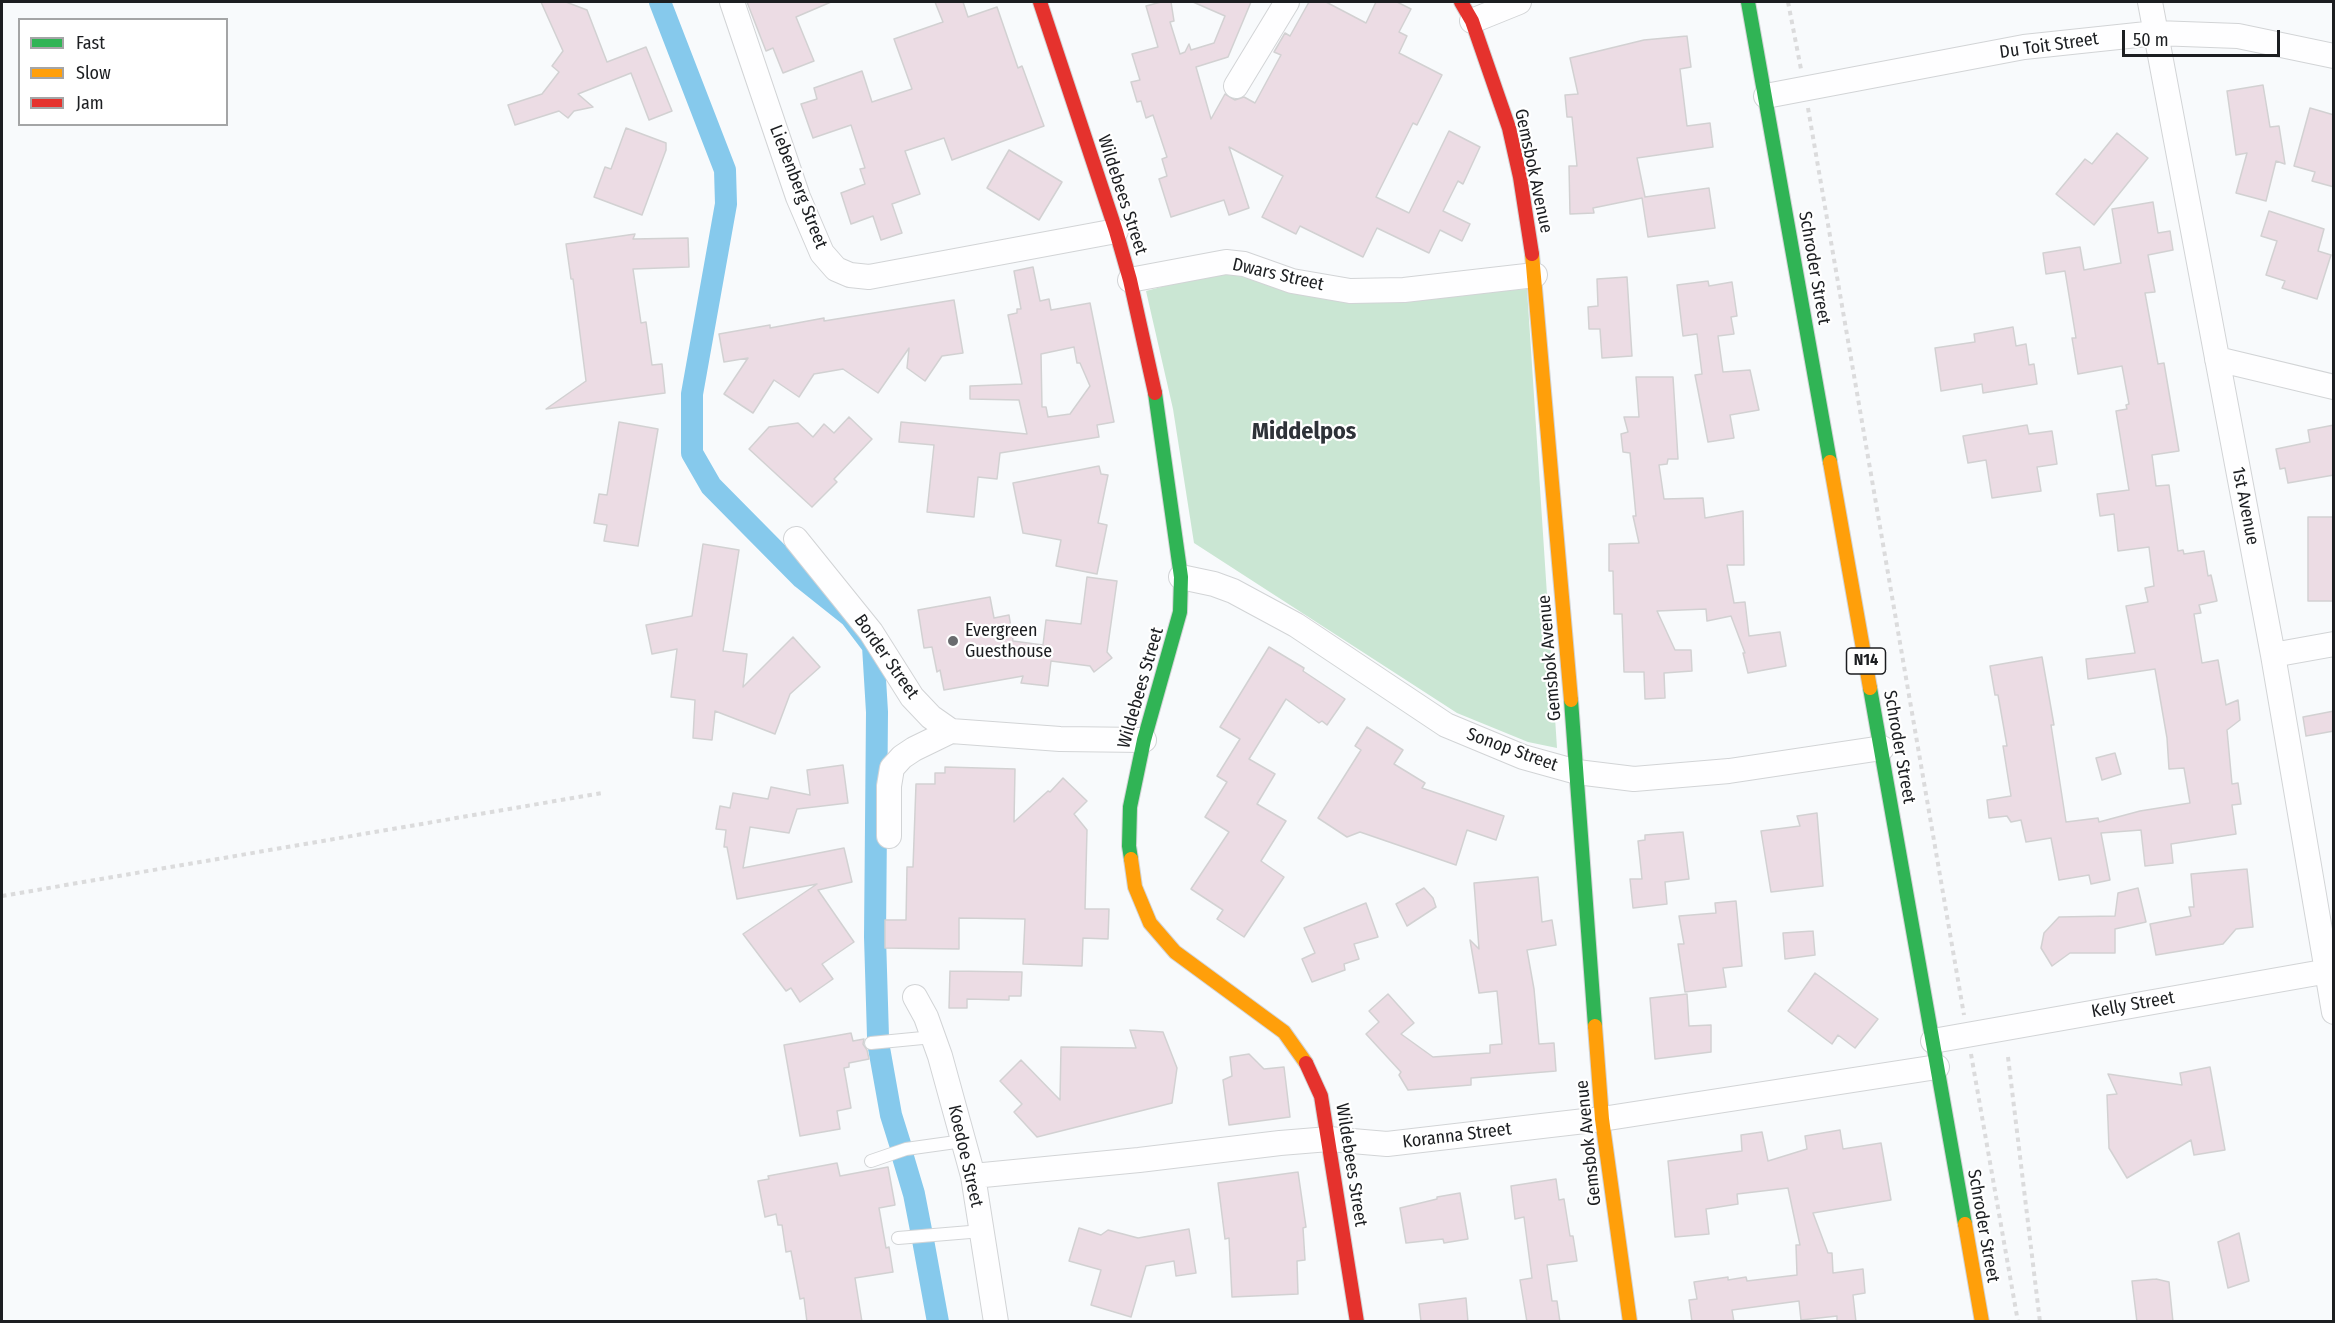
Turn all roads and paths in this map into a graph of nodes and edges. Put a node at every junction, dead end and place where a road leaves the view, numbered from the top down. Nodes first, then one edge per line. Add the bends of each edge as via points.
1 (732, 2) edge
2 (1040, 2) edge
3 (1287, 2) edge
4 (1519, 2) edge
5 (1748, 2) edge
6 (1788, 2) edge
7 (2150, 2) edge
8 (1467, 11) edge
9 (2156, 33) junction
10 (2334, 56) edge
11 (1236, 86) dead end
12 (1805, 89) junction
13 (1766, 96) junction
14 (1116, 231) junction
15 (1535, 275) junction
16 (1130, 280) junction
17 (2217, 359) junction
18 (2334, 387) edge
19 (796, 539) dead end
20 (1181, 577) junction
21 (2334, 644) edge
22 (2273, 655) junction
23 (951, 730) junction
24 (1144, 740) junction
25 (1882, 748) junction
26 (1576, 772) junction
27 (602, 793) dead end
28 (889, 836) dead end
29 (2, 896) edge
30 (2330, 971) edge
31 (915, 997) dead end
32 (2334, 1012) edge
33 (1967, 1034) junction
34 (933, 1037) junction
35 (1933, 1041) junction
36 (871, 1043) dead end
37 (2008, 1057) dead end
38 (1937, 1067) junction
39 (1602, 1119) junction
40 (1329, 1139) junction
41 (963, 1140) junction
42 (872, 1161) dead end
43 (973, 1176) junction
44 (982, 1232) junction
45 (898, 1238) dead end
46 (996, 1322) edge
47 (1357, 1322) edge
48 (1630, 1322) edge
49 (1982, 1322) edge
50 (2018, 1322) edge
51 (2040, 1322) edge

1 - 14 street, Liebenberg Street via 798,197 822,254 836,269 869,277
2 - 14 main road, Wildebees Street
3 - 11 street
4 - 8 street
5 - 13 main road, Schroder Street / N14
6 - 12 path
7 - 9 street, 1st Avenue
8 - 15 main road, Gemsbok Avenue via 1509,128
9 - 10 street, Du Toit Street via 2238,36
9 - 12 street, Du Toit Street via 2024,47
9 - 17 street, 1st Avenue
12 - 13 street, Du Toit Street
12 - 33 path
13 - 25 main road, Schroder Street / N14
14 - 16 main road, Wildebees Street
15 - 16 street, Dwars Street via 1404,290 1350,291 1292,281 1244,264 1226,262
15 - 26 main road, Gemsbok Avenue
16 - 20 main road, Wildebees Street via 1159,414
17 - 18 street
17 - 22 street, 1st Avenue
19 - 23 street, Border Street via 872,632 912,698
20 - 24 main road, Wildebees Street via 1180,612
20 - 26 street, Sonop Street via 1233,591 1296,625 1446,725 1523,757
21 - 22 street
22 - 30 street, 1st Avenue
23 - 24 street via 1060,739
23 - 28 street via 914,749 892,768
24 - 40 main road, Wildebees Street via 1130,807 1129,846 1135,887 1150,923 1175,952 1284,1032 1305,1060 1322,1096
25 - 26 street, Sonop Street via 1728,771 1634,779
25 - 35 main road, Schroder Street / N14
26 - 39 main road, Gemsbok Avenue
27 - 29 path
30 - 32 street, 1st Avenue
30 - 33 street, Kelly Street
31 - 34 street, Koedoe Street
33 - 35 street, Kelly Street
33 - 50 path
34 - 36 lane
34 - 41 street, Koedoe Street
35 - 38 main road, Schroder Street / N14
37 - 51 path
38 - 39 street, Koranna Street
38 - 49 main road, Schroder Street / N14
39 - 40 street, Koranna Street via 1387,1144
39 - 48 main road, Gemsbok Avenue
40 - 43 street, Koranna Street
40 - 47 main road, Wildebees Street
41 - 42 lane via 906,1149
41 - 43 street, Koedoe Street
43 - 44 street, Koedoe Street
44 - 45 lane
44 - 46 street, Koedoe Street

